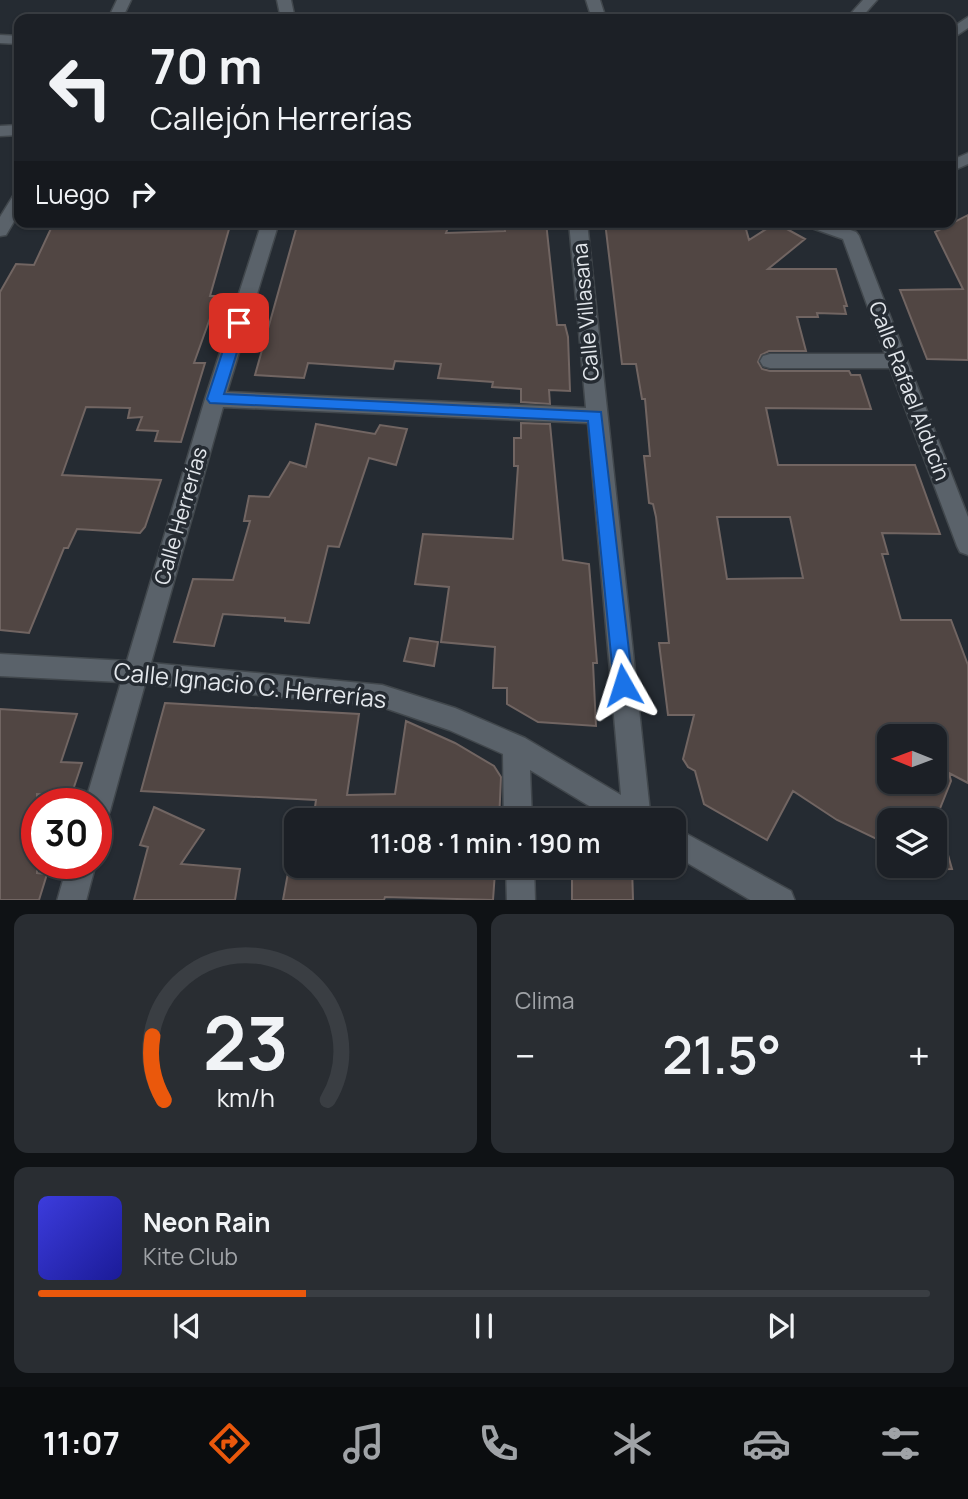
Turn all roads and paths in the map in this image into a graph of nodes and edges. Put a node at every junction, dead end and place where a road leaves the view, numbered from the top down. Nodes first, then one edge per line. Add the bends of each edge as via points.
1 (870, 0) edge
2 (857, 14) edge
3 (14, 208) edge
4 (269, 228) edge
5 (579, 228) edge
6 (854, 229) edge
7 (0, 231) edge
8 (770, 361) dead end
9 (898, 361) junction
10 (215, 399) junction
11 (596, 416) junction
12 (968, 546) edge
13 (0, 665) edge
14 (136, 672) junction
15 (516, 747) junction
16 (103, 788) edge
17 (518, 808) edge
18 (619, 808) edge
19 (638, 808) edge
20 (686, 847) edge
21 (520, 878) edge
22 (77, 879) edge
23 (71, 900) edge
24 (521, 900) edge
25 (779, 900) edge

1 - 2 street
3 - 7 street
4 - 10 street, Calle Herrerías
5 - 11 street, Calle Villasana
6 - 9 street, Calle Rafael Alducín
8 - 9 street
9 - 12 street, Calle Rafael Alducín
10 - 11 street
10 - 14 street, Calle Herrerías
11 - 19 street, Calle Villasana
13 - 14 street, Calle Ignacio C. Herrerías
14 - 15 street, Calle Ignacio C. Herrerías via 382,696 455,720
14 - 16 street, Calle Herrerías
15 - 17 street
15 - 18 street, Calle Ignacio C. Herrerías
20 - 25 street
21 - 24 street
22 - 23 street

